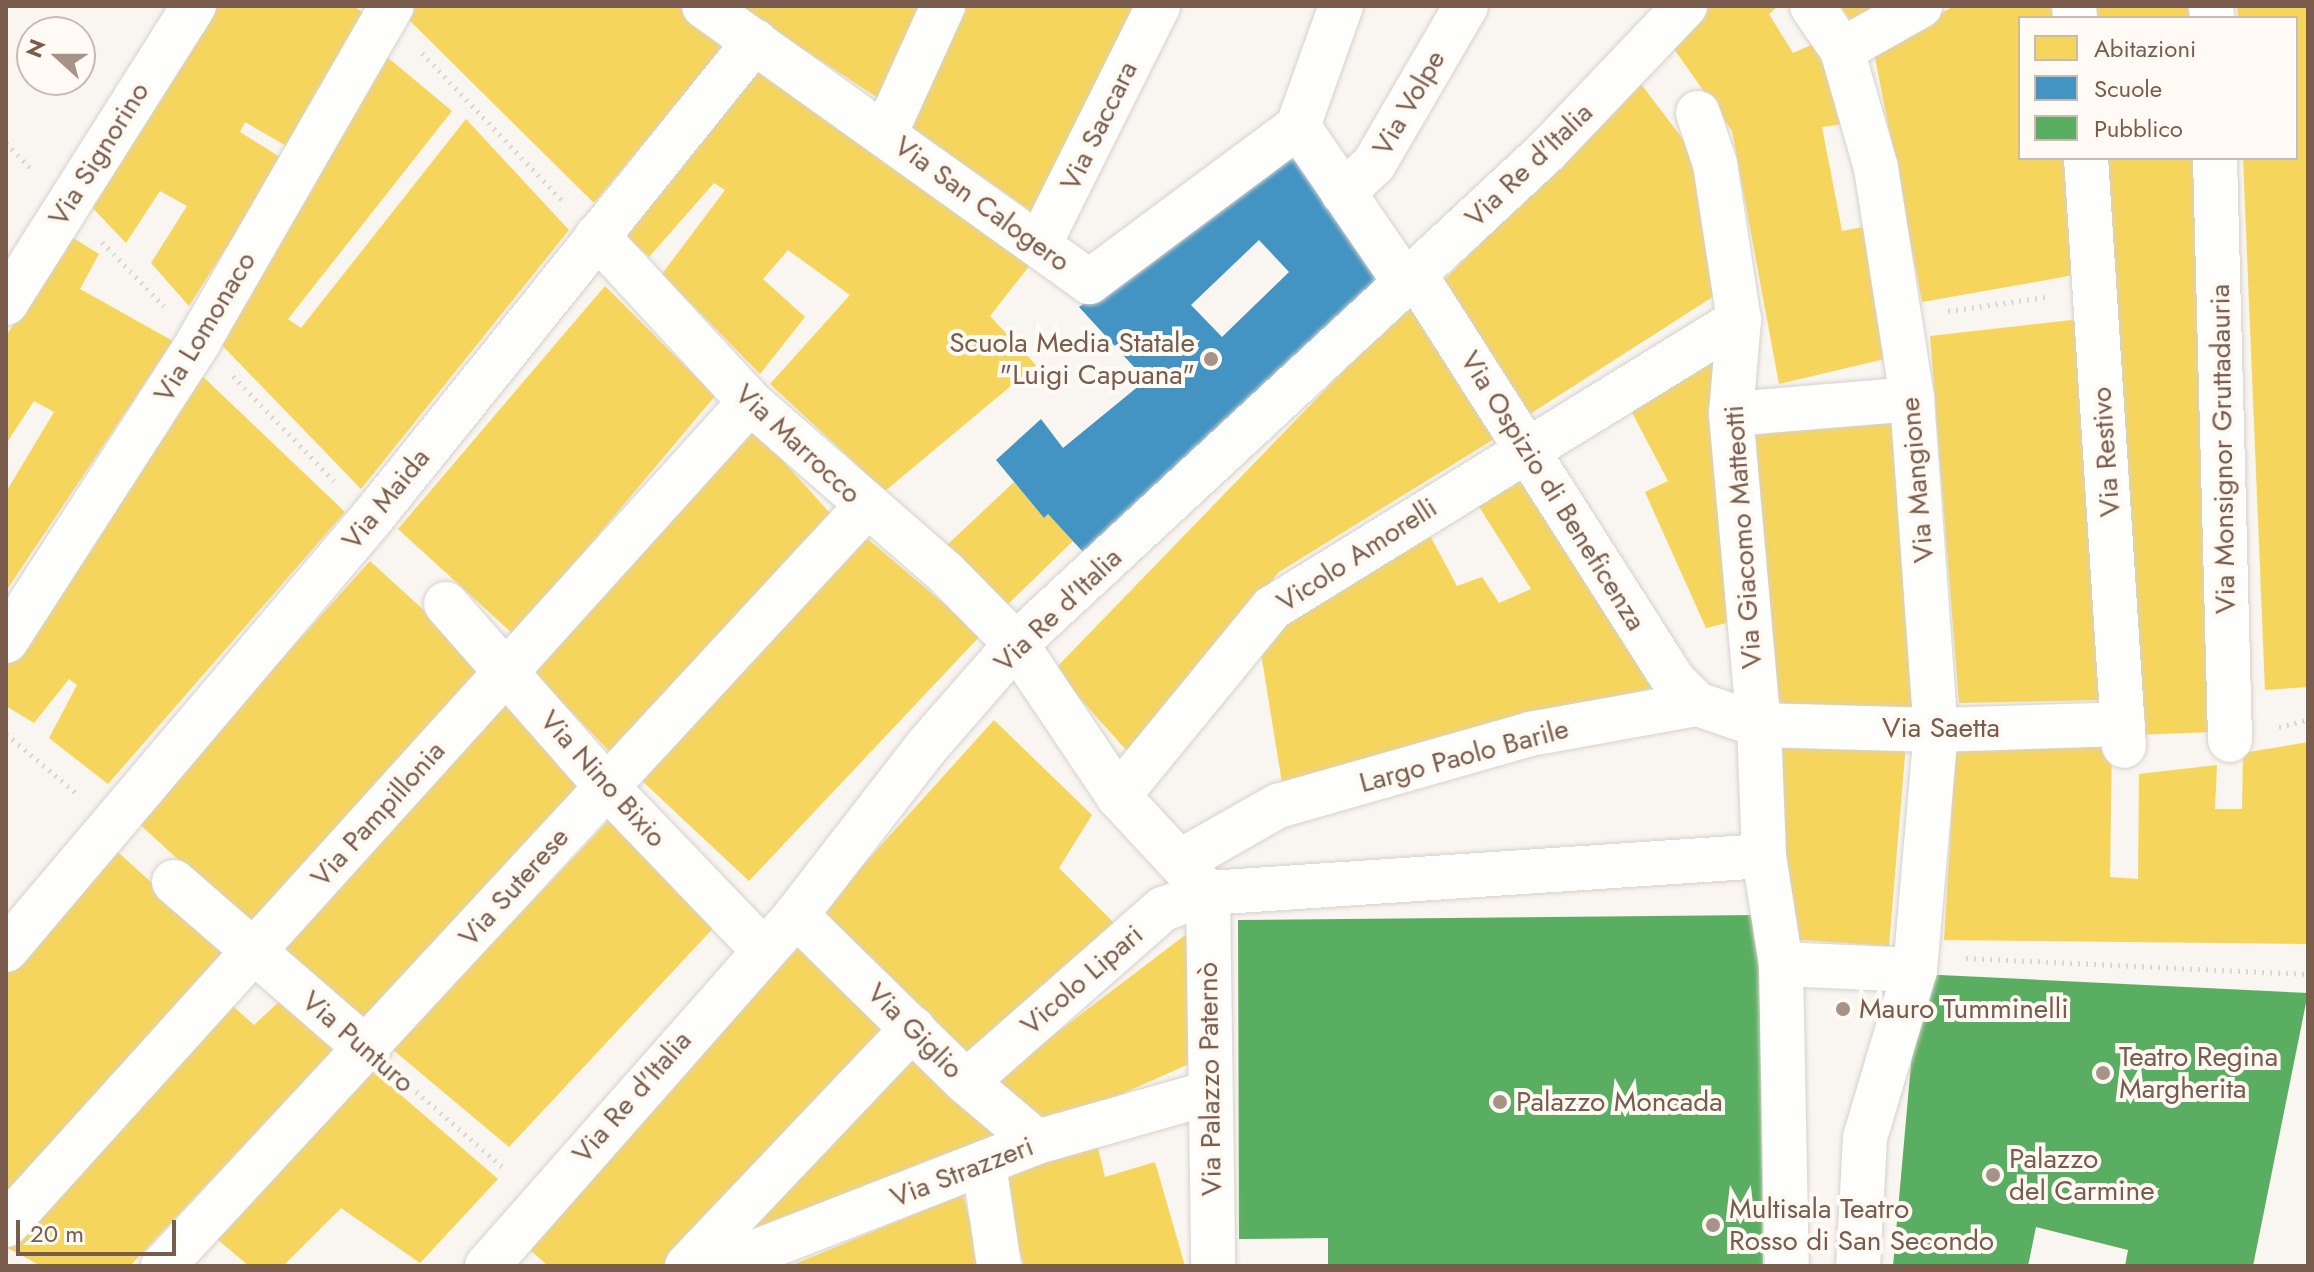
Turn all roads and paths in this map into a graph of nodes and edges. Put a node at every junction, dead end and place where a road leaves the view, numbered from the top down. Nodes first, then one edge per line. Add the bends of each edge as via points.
1 (194, 6) edge
2 (943, 6) edge
3 (1158, 6) edge
4 (1341, 6) edge
5 (1466, 6) edge
6 (1685, 6) edge
7 (1812, 6) edge
8 (1920, 6) edge
9 (713, 9) edge
10 (389, 11) edge
11 (755, 41) junction
12 (1842, 50) junction
13 (1698, 113) dead end
14 (1298, 126) junction
15 (885, 134) junction
16 (2086, 160) edge
17 (2215, 160) edge
18 (1343, 193) junction
19 (597, 236) junction
20 (1039, 245) junction
21 (1410, 277) junction
22 (2096, 289) junction
23 (6, 303) edge
24 (1899, 318) junction
25 (1739, 320) junction
26 (1912, 399) junction
27 (750, 402) junction
28 (1731, 414) junction
29 (1526, 449) junction
30 (865, 508) junction
31 (446, 604) dead end
32 (6, 641) edge
33 (1016, 644) junction
34 (507, 672) junction
35 (1697, 704) junction
36 (1759, 725) junction
37 (1936, 730) junction
38 (2124, 735) joint
39 (2230, 740) dead end
40 (605, 785) junction
41 (1118, 796) junction
42 (1764, 856) junction
43 (1194, 877) junction
44 (174, 882) dead end
45 (796, 915) junction
46 (6, 950) edge
47 (764, 951) junction
48 (253, 952) junction
49 (1916, 963) junction
50 (1781, 964) junction
51 (2308, 974) edge
52 (913, 1028) junction
53 (368, 1050) junction
54 (966, 1082) junction
55 (1209, 1093) junction
56 (1037, 1142) junction
57 (984, 1164) junction
58 (542, 1201) junction
59 (6, 1225) edge
60 (163, 1266) edge
61 (487, 1266) edge
62 (687, 1266) edge
63 (719, 1266) edge
64 (999, 1266) edge
65 (1213, 1266) edge
66 (1787, 1266) edge
67 (1858, 1266) edge

1 - 23 street, Via Signorino
2 - 15 street
3 - 20 street, Via Saccara
4 - 14 street
5 - 18 street, Via Volpe via 1374,164
6 - 21 street, Via Re d'Italia via 1546,152
7 - 12 street, Via Mangione
8 - 12 street
9 - 11 street, Via San Calogero
10 - 19 path
10 - 32 street, Via Lomonaco via 199,341
11 - 15 street, Via San Calogero
11 - 19 street, Via Maida
12 - 24 street, Via Mangione via 1876,168
13 - 25 street, Via Giacomo Matteotti via 1715,164
14 - 18 street
14 - 20 street, Via San Calogero via 1089,282
15 - 20 street, Via San Calogero
16 - 22 street, Via Restivo
17 - 39 street, Via Monsignor Gruttadauria
18 - 21 street
19 - 27 street, Via Marrocco
19 - 46 street, Via Maida via 371,519
21 - 29 street, Via Ospizio di Beneficenza
21 - 33 street, Via Re d'Italia
22 - 24 path
22 - 38 street, Via Restivo
24 - 26 street, Via Mangione
25 - 28 street, Via Giacomo Matteotti
25 - 29 street, Vicolo Amorelli
26 - 28 street
26 - 37 street, Via Mangione
27 - 30 street, Via Marrocco
27 - 34 street, Via Pampillonia
28 - 36 street, Via Giacomo Matteotti
29 - 35 street, Via Ospizio di Beneficenza via 1675,682
29 - 41 street, Vicolo Amorelli via 1272,608
30 - 33 street, Via Marrocco via 945,572
30 - 40 street, Via Suterese
31 - 34 street, Via Nino Bixio
33 - 41 street, Via Marrocco
33 - 45 street, Via Re d'Italia via 928,745
34 - 40 street, Via Nino Bixio
34 - 48 street, Via Pampillonia
35 - 36 street, Largo Paolo Barile
35 - 43 street, Largo Paolo Barile via 1530,734 1278,806
36 - 37 street, Via Saetta
36 - 42 street, Via Giacomo Matteotti
37 - 38 street, Via Saetta
37 - 49 street, Via Mangione
40 - 47 street, Via Nino Bixio
40 - 53 street, Via Suterese
41 - 43 street, Via Marrocco
42 - 43 street
42 - 50 street, Via Giacomo Matteotti
43 - 54 street, Vicolo Lipari
43 - 55 street, Via Palazzo Paternò
44 - 48 street, Via Punturo
45 - 47 street, Via Re d'Italia
45 - 52 street, Via Giglio
47 - 58 street, Via Re d'Italia
48 - 53 street, Via Punturo
48 - 59 street, Via Pampillonia
49 - 50 street
49 - 51 path
49 - 67 street via 1865,1138
50 - 66 street, Via Giacomo Matteotti
52 - 54 street, Via Giglio
52 - 62 street
53 - 58 path, Via Punturo
53 - 60 street, Via Suterese
54 - 56 street, Via Giglio
55 - 56 street, Via Strazzeri
55 - 65 street, Via Palazzo Paternò
56 - 57 street, Via Strazzeri
57 - 63 street, Via Strazzeri
57 - 64 street
58 - 61 street, Via Re d'Italia

